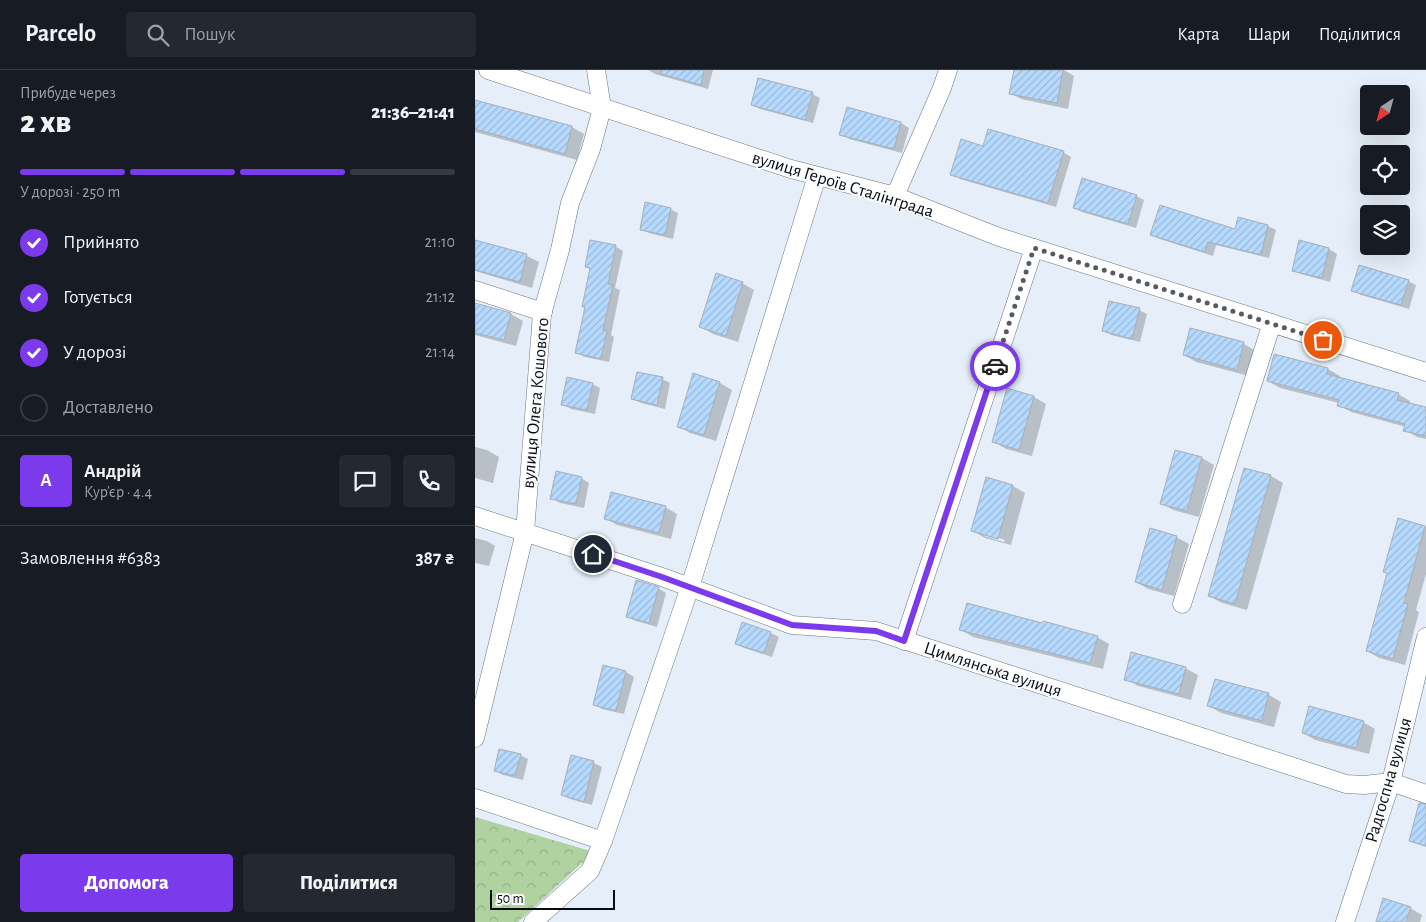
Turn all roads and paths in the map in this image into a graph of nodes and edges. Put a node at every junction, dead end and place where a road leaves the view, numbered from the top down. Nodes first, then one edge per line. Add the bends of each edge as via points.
1 (488, 70) edge
2 (596, 70) edge
3 (947, 70) edge
4 (602, 108) junction
5 (817, 176) junction
6 (895, 196) junction
7 (1034, 248) junction
8 (475, 290) edge
9 (543, 312) junction
10 (1272, 323) junction
11 (1426, 372) edge
12 (475, 516) edge
13 (525, 532) junction
14 (690, 587) junction
15 (1182, 604) dead end
16 (1426, 637) edge
17 (904, 641) junction
18 (475, 738) edge
19 (1391, 782) junction
20 (1426, 794) edge
21 (475, 798) edge
22 (603, 841) junction
23 (533, 922) edge
24 (1345, 922) edge

1 - 4 street, вулиця Героїв Сталінграда
2 - 4 street, вулиця Олега Кошового
3 - 6 street
4 - 5 street, вулиця Героїв Сталінграда
4 - 9 street, вулиця Олега Кошового via 571,203
5 - 6 street, вулиця Героїв Сталінграда
5 - 14 street
6 - 7 street, вулиця Героїв Сталінграда
7 - 10 street, вулиця Героїв Сталінграда
7 - 17 street
8 - 9 street
9 - 13 street, вулиця Олега Кошового
10 - 11 street, вулиця Героїв Сталінграда
10 - 15 street
12 - 13 street, Цимлянська вулиця
13 - 14 street, Цимлянська вулиця
13 - 18 street, вулиця Олега Кошового
14 - 17 street, Цимлянська вулиця via 792,625 876,631
14 - 22 street
16 - 19 street, Радгоспна вулиця
17 - 19 street, Цимлянська вулиця via 1346,784
19 - 20 street, Цимлянська вулиця
19 - 24 street, Радгоспна вулиця
21 - 22 street
22 - 23 street via 590,871

